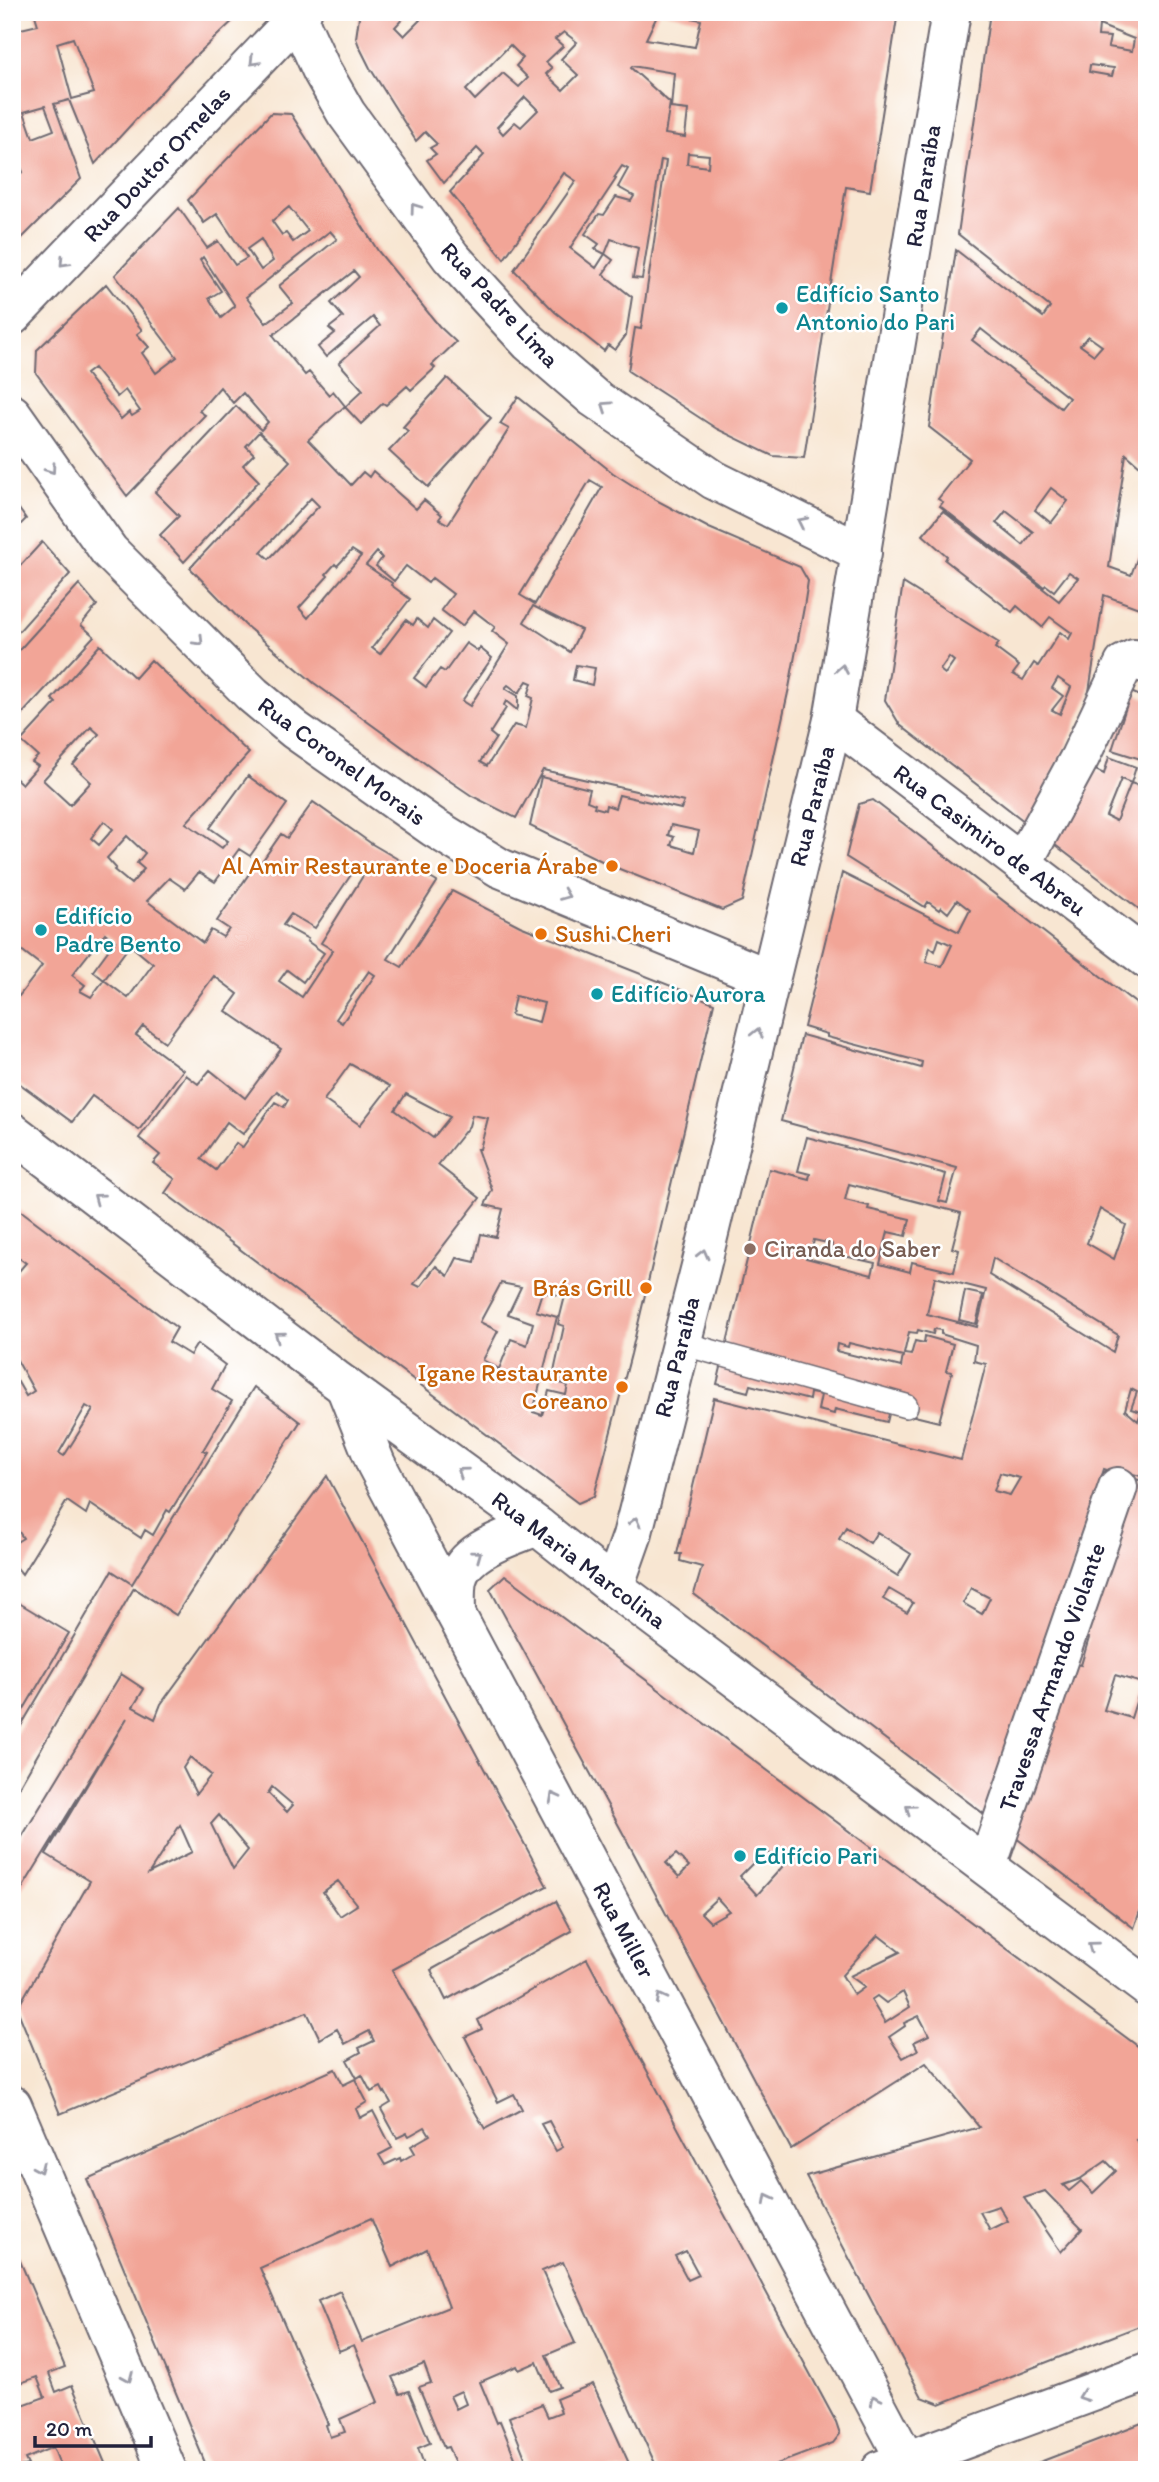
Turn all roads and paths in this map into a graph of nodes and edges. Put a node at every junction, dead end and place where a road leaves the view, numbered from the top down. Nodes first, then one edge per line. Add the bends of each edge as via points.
1 (951, 12) edge
2 (298, 14) edge
3 (12, 316) edge
4 (12, 414) edge
5 (862, 553) junction
6 (1147, 664) edge
7 (833, 720) junction
8 (1022, 864) junction
9 (1147, 959) edge
10 (770, 979) junction
11 (12, 1132) edge
12 (681, 1343) junction
13 (345, 1387) junction
14 (906, 1406) dead end
15 (1118, 1487) dead end
16 (537, 1526) junction
17 (614, 1587) junction
18 (456, 1614) junction
19 (987, 1866) junction
20 (1147, 1987) edge
21 (12, 2105) edge
22 (1147, 2372) edge
23 (899, 2467) edge
24 (167, 2470) edge

1 - 5 main road, Rua Paraíba
2 -> 3 main road, Rua Doutor Ornelas
5 -> 2 main road, Rua Padre Lima via 715,480 594,398 528,342 451,257 346,113
4 -> 10 main road, Rua Coronel Morais via 109,551 253,695 295,730 500,868
7 -> 5 main road, Rua Paraíba
6 - 8 main road via 1133,659 1124,664
7 - 8 main road, Rua Casimiro de Abreu
7 - 10 main road, Rua Paraíba
8 - 9 main road, Rua Casimiro de Abreu
12 -> 10 main road, Rua Paraíba
13 -> 11 main road, Rua Maria Marcolina
12 - 14 lane
17 -> 12 main road, Rua Paraíba via 632,1536
16 -> 13 main road, Rua Maria Marcolina
13 - 18 main road, Rua Miller via 376,1464
15 - 19 main road, Travessa Armando Violante
16 - 17 main road, Rua Maria Marcolina
18 -> 16 main road via 456,1581 469,1560
19 -> 17 main road, Rua Maria Marcolina
23 -> 18 main road, Rua Miller
20 -> 19 main road, Rua Maria Marcolina
21 -> 24 main road
22 -> 23 main road

